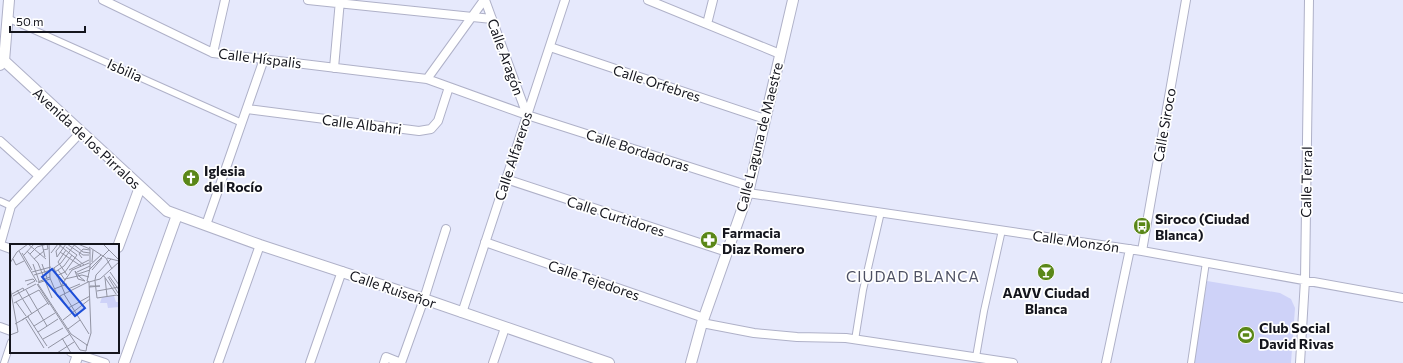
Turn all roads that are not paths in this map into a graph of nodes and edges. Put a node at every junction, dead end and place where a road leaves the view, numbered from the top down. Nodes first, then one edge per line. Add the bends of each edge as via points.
1 (9, 0) edge
2 (226, 0) edge
3 (308, 0) edge
4 (484, 0) edge
5 (566, 0) edge
6 (648, 0) edge
7 (713, 0) edge
8 (793, 0) edge
9 (1186, 0) edge
10 (1310, 0) edge
11 (106, 1) edge
12 (340, 2) edge
13 (472, 17) junction
14 (7, 18) junction
15 (492, 19) junction
16 (707, 24) junction
17 (550, 47) junction
18 (213, 53) junction
19 (780, 54) junction
20 (264, 59) junction
21 (1, 61) edge
22 (334, 68) junction
23 (427, 79) junction
24 (449, 87) junction
25 (247, 109) junction
26 (527, 115) junction
27 (765, 119) junction
28 (242, 123) junction
29 (81, 132) junction
30 (0, 141) edge
31 (39, 176) junction
32 (506, 179) junction
33 (140, 187) junction
34 (749, 189) junction
35 (0, 201) edge
36 (11, 206) junction
37 (881, 212) junction
38 (177, 215) junction
39 (206, 225) junction
40 (446, 229) dead end
41 (1002, 230) junction
42 (485, 242) junction
43 (119, 244) edge
44 (0, 245) edge
45 (260, 245) junction
46 (10, 249) edge
47 (1130, 249) junction
48 (1142, 251) junction
49 (727, 252) junction
50 (1206, 262) junction
51 (342, 272) junction
52 (1305, 280) junction
53 (1403, 298) edge
54 (424, 299) junction
55 (462, 313) junction
56 (703, 320) junction
57 (0, 327) edge
58 (505, 328) junction
59 (10, 331) edge
60 (855, 340) junction
61 (10, 345) edge
62 (76, 355) edge
63 (976, 357) junction
64 (586, 359) edge
65 (4, 363) edge
66 (105, 363) edge
67 (124, 363) edge
68 (218, 363) edge
69 (310, 363) edge
70 (384, 363) edge
71 (402, 363) edge
72 (493, 363) edge
73 (609, 363) edge
74 (691, 363) edge
75 (1013, 363) edge
76 (1106, 363) edge
77 (1191, 363) edge
78 (1300, 363) edge

1 - 14 street
2 - 18 street
3 - 12 street
4 - 13 street
4 - 15 street, Calle Aragón
5 - 17 street, Calle Alfareros
6 - 16 street
7 - 16 street
8 - 19 street, Calle Laguna de Maestre
9 - 48 street, Calle Siroco
10 - 52 street, Calle Terral
11 - 18 street, Calle Híspalis
12 - 13 street
12 - 22 street
13 - 15 street
13 - 23 street
14 - 21 street
14 - 28 street, Isbilia
15 - 26 street, Calle Aragón
16 - 19 street
17 - 26 street, Calle Alfareros
17 - 27 street, Calle Orfebres
18 - 20 street, Calle Híspalis
19 - 27 street, Calle Laguna de Maestre
20 - 22 street, Calle Híspalis
20 - 25 street
21 - 29 street, Avenida de los Pirralos
22 - 23 street, Calle Híspalis
23 - 24 street, Calle Híspalis
24 - 25 street, Calle Albahri via 438,122 431,129 419,131
24 - 26 street, Calle Bordadoras
25 - 28 street
26 - 32 street, Calle Alfareros
26 - 34 street, Calle Bordadoras
27 - 34 street, Calle Laguna de Maestre
28 - 39 street
29 - 31 street
29 - 33 street, Avenida de los Pirralos
30 - 31 street
31 - 36 street
32 - 42 street, Calle Alfareros
32 - 49 street, Calle Curtidores
33 - 38 street, Avenida de los Pirralos via 167,211
33 - 43 street
34 - 37 street, Calle Monzón
34 - 49 street, Calle Laguna de Maestre
35 - 36 street
36 - 44 street
37 - 41 street, Calle Monzón
37 - 60 street via 863,290
38 - 39 street, Calle Ruiseñor
38 - 67 street
39 - 45 street, Calle Ruiseñor
40 - 54 street
41 - 47 street, Calle Monzón
41 - 63 street
42 - 55 street, Calle Alfareros
42 - 56 street, Calle Tejedores
44 - 46 street
45 - 51 street, Calle Ruiseñor
45 - 68 street
47 - 48 street, Calle Monzón
47 - 76 street
48 - 50 street, Calle Monzón
49 - 56 street, Calle Laguna de Maestre
50 - 52 street, Calle Monzón
50 - 77 street
51 - 54 street, Calle Ruiseñor
51 - 69 street
52 - 53 street, Calle Monzón
52 - 78 street, Calle Terral
54 - 55 street, Calle Ruiseñor
54 - 71 street
55 - 58 street, Calle Ruiseñor
56 - 60 street, Calle Tejedores via 754,333
56 - 74 street, Calle Laguna de Maestre
57 - 59 street
58 - 64 street, Calle Ruiseñor
58 - 72 street
60 - 63 street, Calle Tejedores
61 - 65 street
62 - 66 street
63 - 75 street, Calle Tejedores
64 - 73 street, Calle Ruiseñor
70 - 71 street via 386,357

